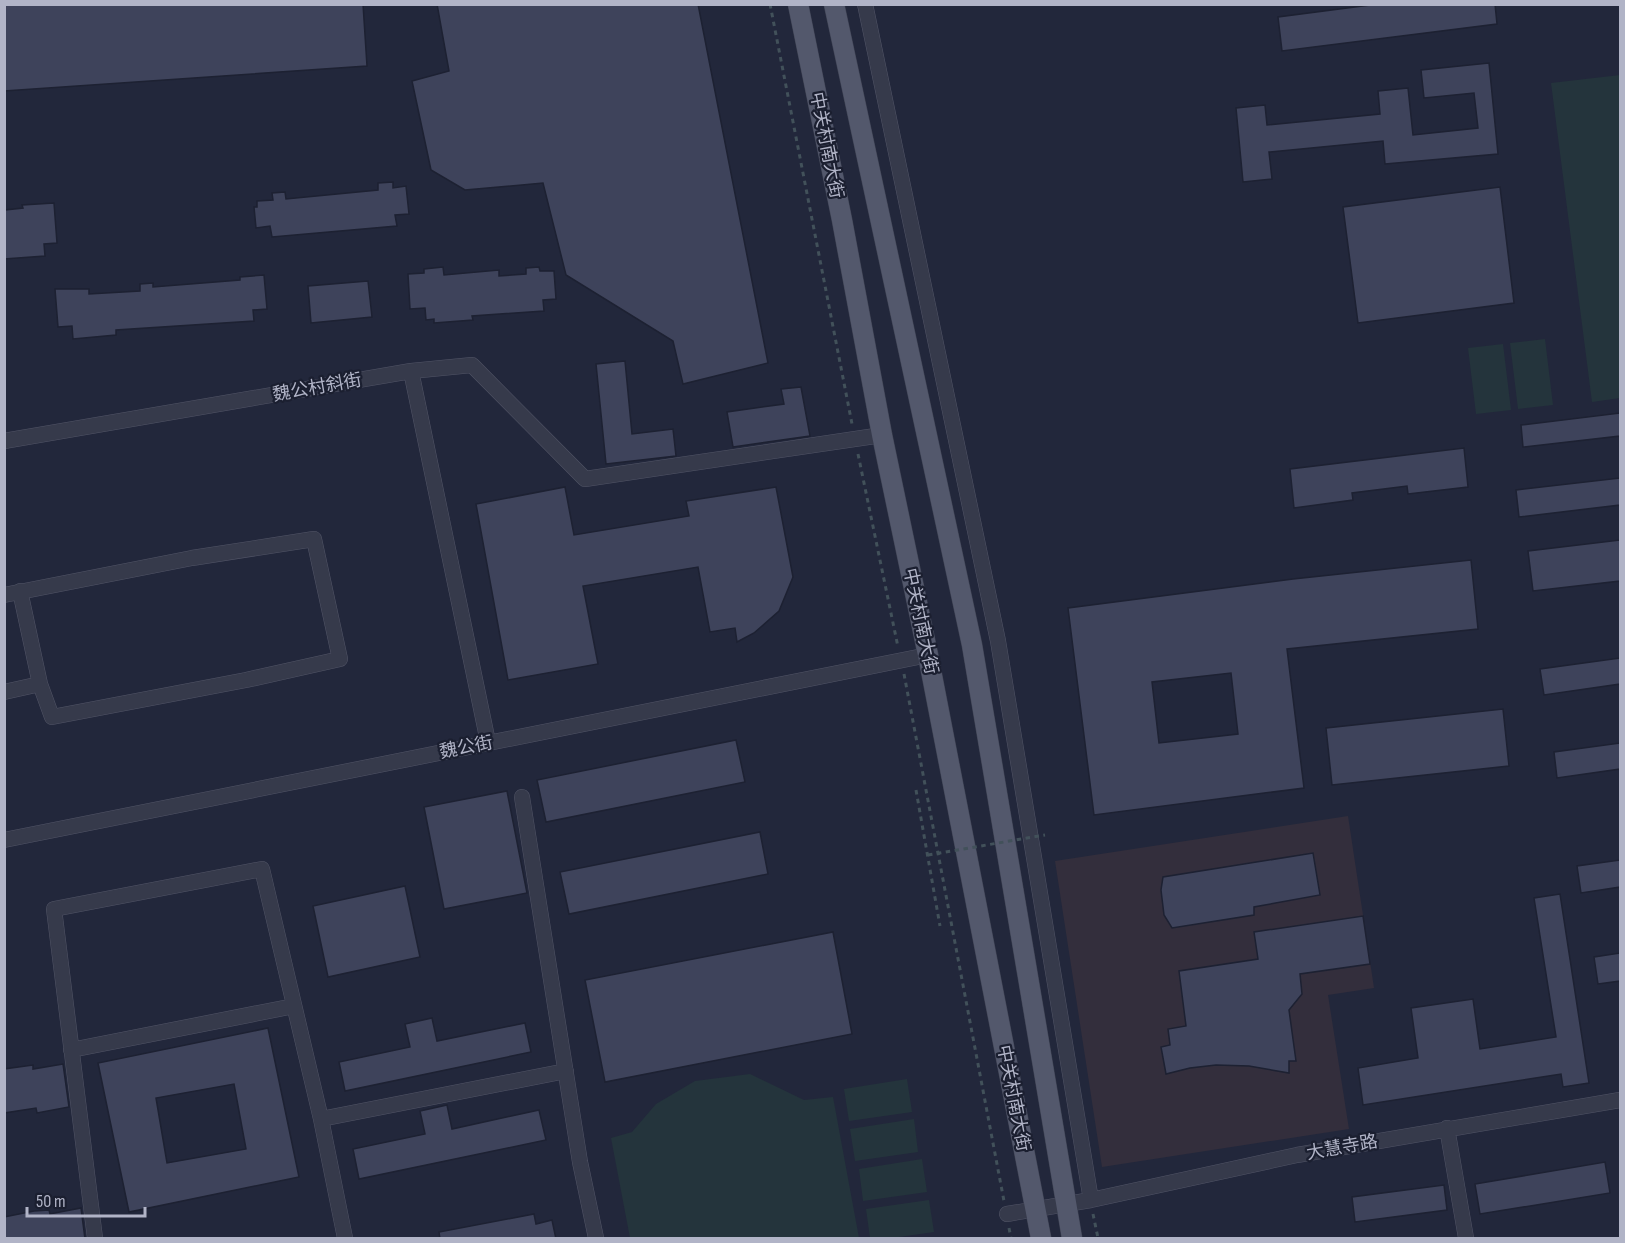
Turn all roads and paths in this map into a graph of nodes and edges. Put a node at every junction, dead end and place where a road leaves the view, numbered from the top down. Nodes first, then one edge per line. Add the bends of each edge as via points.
1 (770, 4) edge
2 (798, 4) edge
3 (834, 4) edge
4 (865, 4) edge
5 (411, 371) junction
6 (882, 435) junction
7 (855, 439) junction
8 (4, 441) edge
9 (20, 591) junction
10 (4, 595) edge
11 (928, 655) junction
12 (901, 660) junction
13 (40, 684) junction
14 (4, 692) edge
15 (488, 742) junction
16 (916, 790) dead end
17 (522, 797) dead end
18 (1045, 835) dead end
19 (4, 840) edge
20 (928, 855) junction
21 (940, 926) dead end
22 (294, 1005) junction
23 (71, 1050) junction
24 (566, 1071) junction
25 (1620, 1100) edge
26 (321, 1119) junction
27 (1447, 1128) junction
28 (1091, 1200) junction
29 (1065, 1204) junction
30 (1036, 1209) junction
31 (1006, 1214) junction
32 (95, 1239) edge
33 (345, 1239) edge
34 (596, 1239) edge
35 (1011, 1239) edge
36 (1041, 1239) edge
37 (1072, 1239) edge
38 (1098, 1239) edge
39 (1466, 1239) edge

1 - 7 path
2 - 6 main road, 中关村南大街
3 - 29 main road, 中关村南大街 via 972,645
4 - 28 street via 998,641
5 - 7 street, 魏公村斜街 via 472,365 585,479
5 - 8 street, 魏公村斜街
5 - 15 street
6 - 7 street
6 - 11 main road, 中关村南大街
7 - 12 path
9 - 10 street
9 - 13 street
9 - 13 street via 314,539 340,659 52,717
11 - 12 street, 魏公街
11 - 30 main road, 中关村南大街
12 - 15 street, 魏公街
12 - 31 path
13 - 14 street
15 - 19 street, 魏公街
16 - 20 path
17 - 24 street
18 - 20 path, bridge
20 - 21 path
22 - 23 street
22 - 23 street via 262,869 54,909
22 - 26 street
23 - 32 street
24 - 26 street
24 - 34 street
25 - 27 street, 大慧寺路
26 - 33 street
27 - 28 street, 大慧寺路 via 1297,1155
27 - 39 street
28 - 29 street, 大慧寺路
28 - 38 path
29 - 30 street, 大慧寺路
29 - 37 main road, 中关村南大街
30 - 31 street, 大慧寺路
30 - 36 main road, 中关村南大街
31 - 35 path

